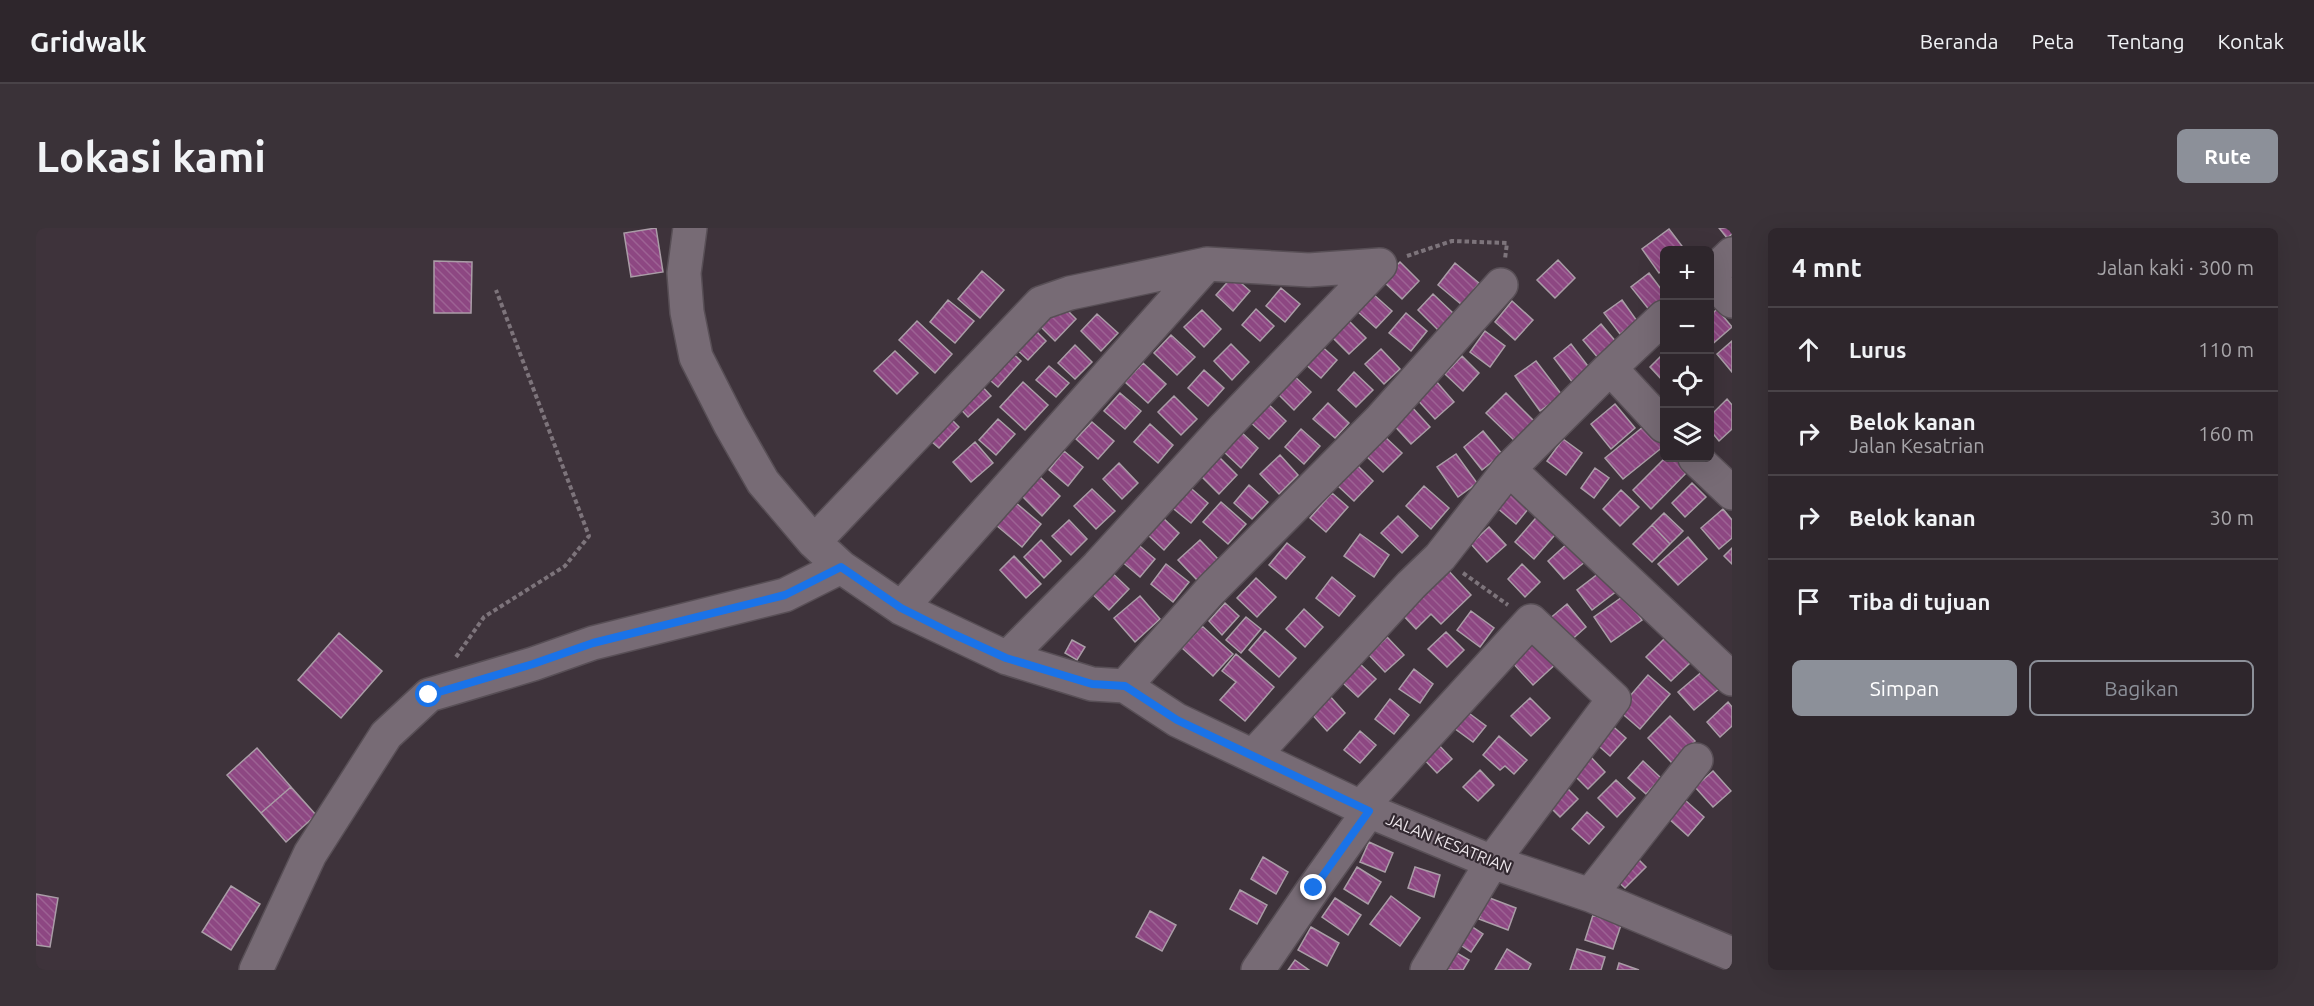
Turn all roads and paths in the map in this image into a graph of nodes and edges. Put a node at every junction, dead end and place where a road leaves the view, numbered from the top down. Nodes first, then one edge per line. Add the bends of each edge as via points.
1 (690, 228) edge
2 (1732, 254) edge
3 (1207, 264) junction
4 (1380, 265) junction
5 (1714, 273) edge
6 (1714, 281) edge
7 (1501, 285) joint
8 (496, 290) dead end
9 (1732, 301) edge
10 (1660, 322) edge
11 (1610, 368) junction
12 (1660, 421) edge
13 (1699, 462) edge
14 (1509, 470) junction
15 (1732, 493) edge
16 (814, 542) junction
17 (1440, 557) junction
18 (841, 567) junction
19 (901, 608) junction
20 (1531, 621) junction
21 (1006, 658) junction
22 (1732, 679) edge
23 (1125, 686) junction
24 (429, 695) junction
25 (1253, 756) junction
26 (1696, 760) dead end
27 (1366, 809) junction
28 (1492, 862) junction
29 (1590, 896) junction
30 (1732, 954) edge
31 (256, 970) edge
32 (1258, 970) edge
33 (1427, 970) edge

1 - 16 street, JALAN KESATRIAN via 684,273 696,357 763,482
2 - 5 street
3 - 4 street via 1309,270
3 - 16 street via 1070,292 1041,303
3 - 19 street
4 - 7 path via 1452,241 1507,243
4 - 21 street via 1098,566
6 - 9 street
7 - 23 street via 1379,422 1211,590
8 - 24 path via 589,536 565,566 484,617
10 - 11 street
11 - 12 street
11 - 14 street
13 - 15 street
14 - 17 street
14 - 22 street
16 - 18 street, JALAN KESATRIAN
17 - 20 path
17 - 25 street
18 - 19 street, JALAN KESATRIAN
18 - 24 street via 785,595 593,643
19 - 21 street, JALAN KESATRIAN
20 - 27 street
20 - 28 street via 1614,699
21 - 23 street, JALAN KESATRIAN via 1092,684
23 - 25 street, JALAN KESATRIAN via 1177,720
24 - 31 street via 386,735 310,854
25 - 27 street, JALAN KESATRIAN
26 - 29 street
27 - 28 street, JALAN KESATRIAN
27 - 32 street
28 - 29 street, JALAN KESATRIAN
28 - 33 street
29 - 30 street, JALAN KESATRIAN

